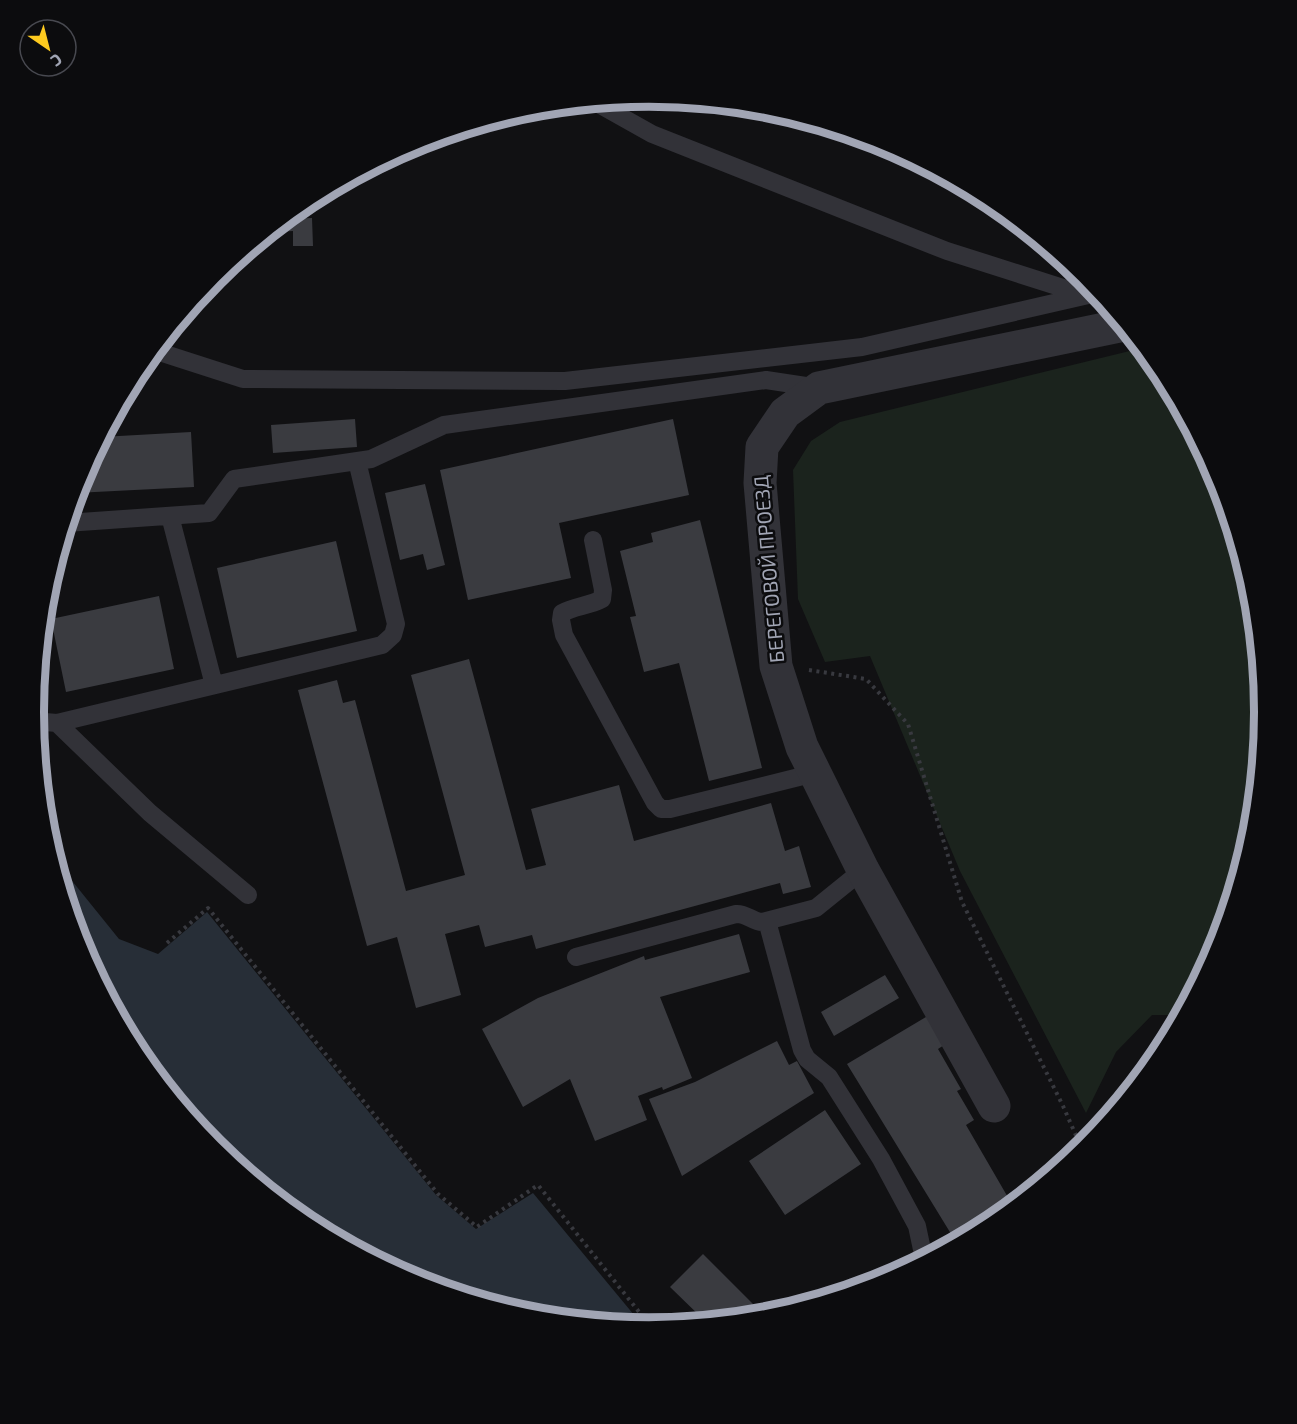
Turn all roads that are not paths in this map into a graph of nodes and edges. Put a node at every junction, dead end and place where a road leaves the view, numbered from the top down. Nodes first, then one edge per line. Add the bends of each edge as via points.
1 (607, 108) edge
2 (1083, 291) edge
3 (1086, 295) edge
4 (1115, 328) edge
5 (162, 353) edge
6 (819, 388) junction
7 (357, 461) junction
8 (170, 516) junction
9 (75, 522) edge
10 (593, 540) dead end
11 (214, 685) junction
12 (44, 721) edge
13 (57, 723) junction
14 (815, 773) junction
15 (863, 870) junction
16 (248, 895) dead end
17 (768, 921) junction
18 (576, 957) dead end
19 (994, 1107) dead end
20 (922, 1252) edge

1 - 2 lane via 652,134 947,251
3 - 5 lane via 862,347 565,381 243,379
4 - 6 street, БЕРЕГОВОЙ ПРОЕЗД
6 - 7 lane via 766,380 444,425 378,458
6 - 14 street, БЕРЕГОВОЙ ПРОЕЗД via 785,413 762,447 760,483 776,666 802,747
7 - 8 lane via 234,479 208,513
7 - 11 lane via 396,624 393,635 382,645
8 - 9 lane
8 - 11 lane
10 - 14 lane via 602,599 562,613 564,635 655,803 670,809
11 - 13 lane
12 - 13 lane
13 - 16 lane via 150,813
14 - 15 street, БЕРЕГОВОЙ ПРОЕЗД
15 - 17 lane via 816,908
15 - 19 street, БЕРЕГОВОЙ ПРОЕЗД
17 - 18 lane via 759,923 740,913
17 - 20 lane via 802,1050 828,1077 881,1159 917,1226

